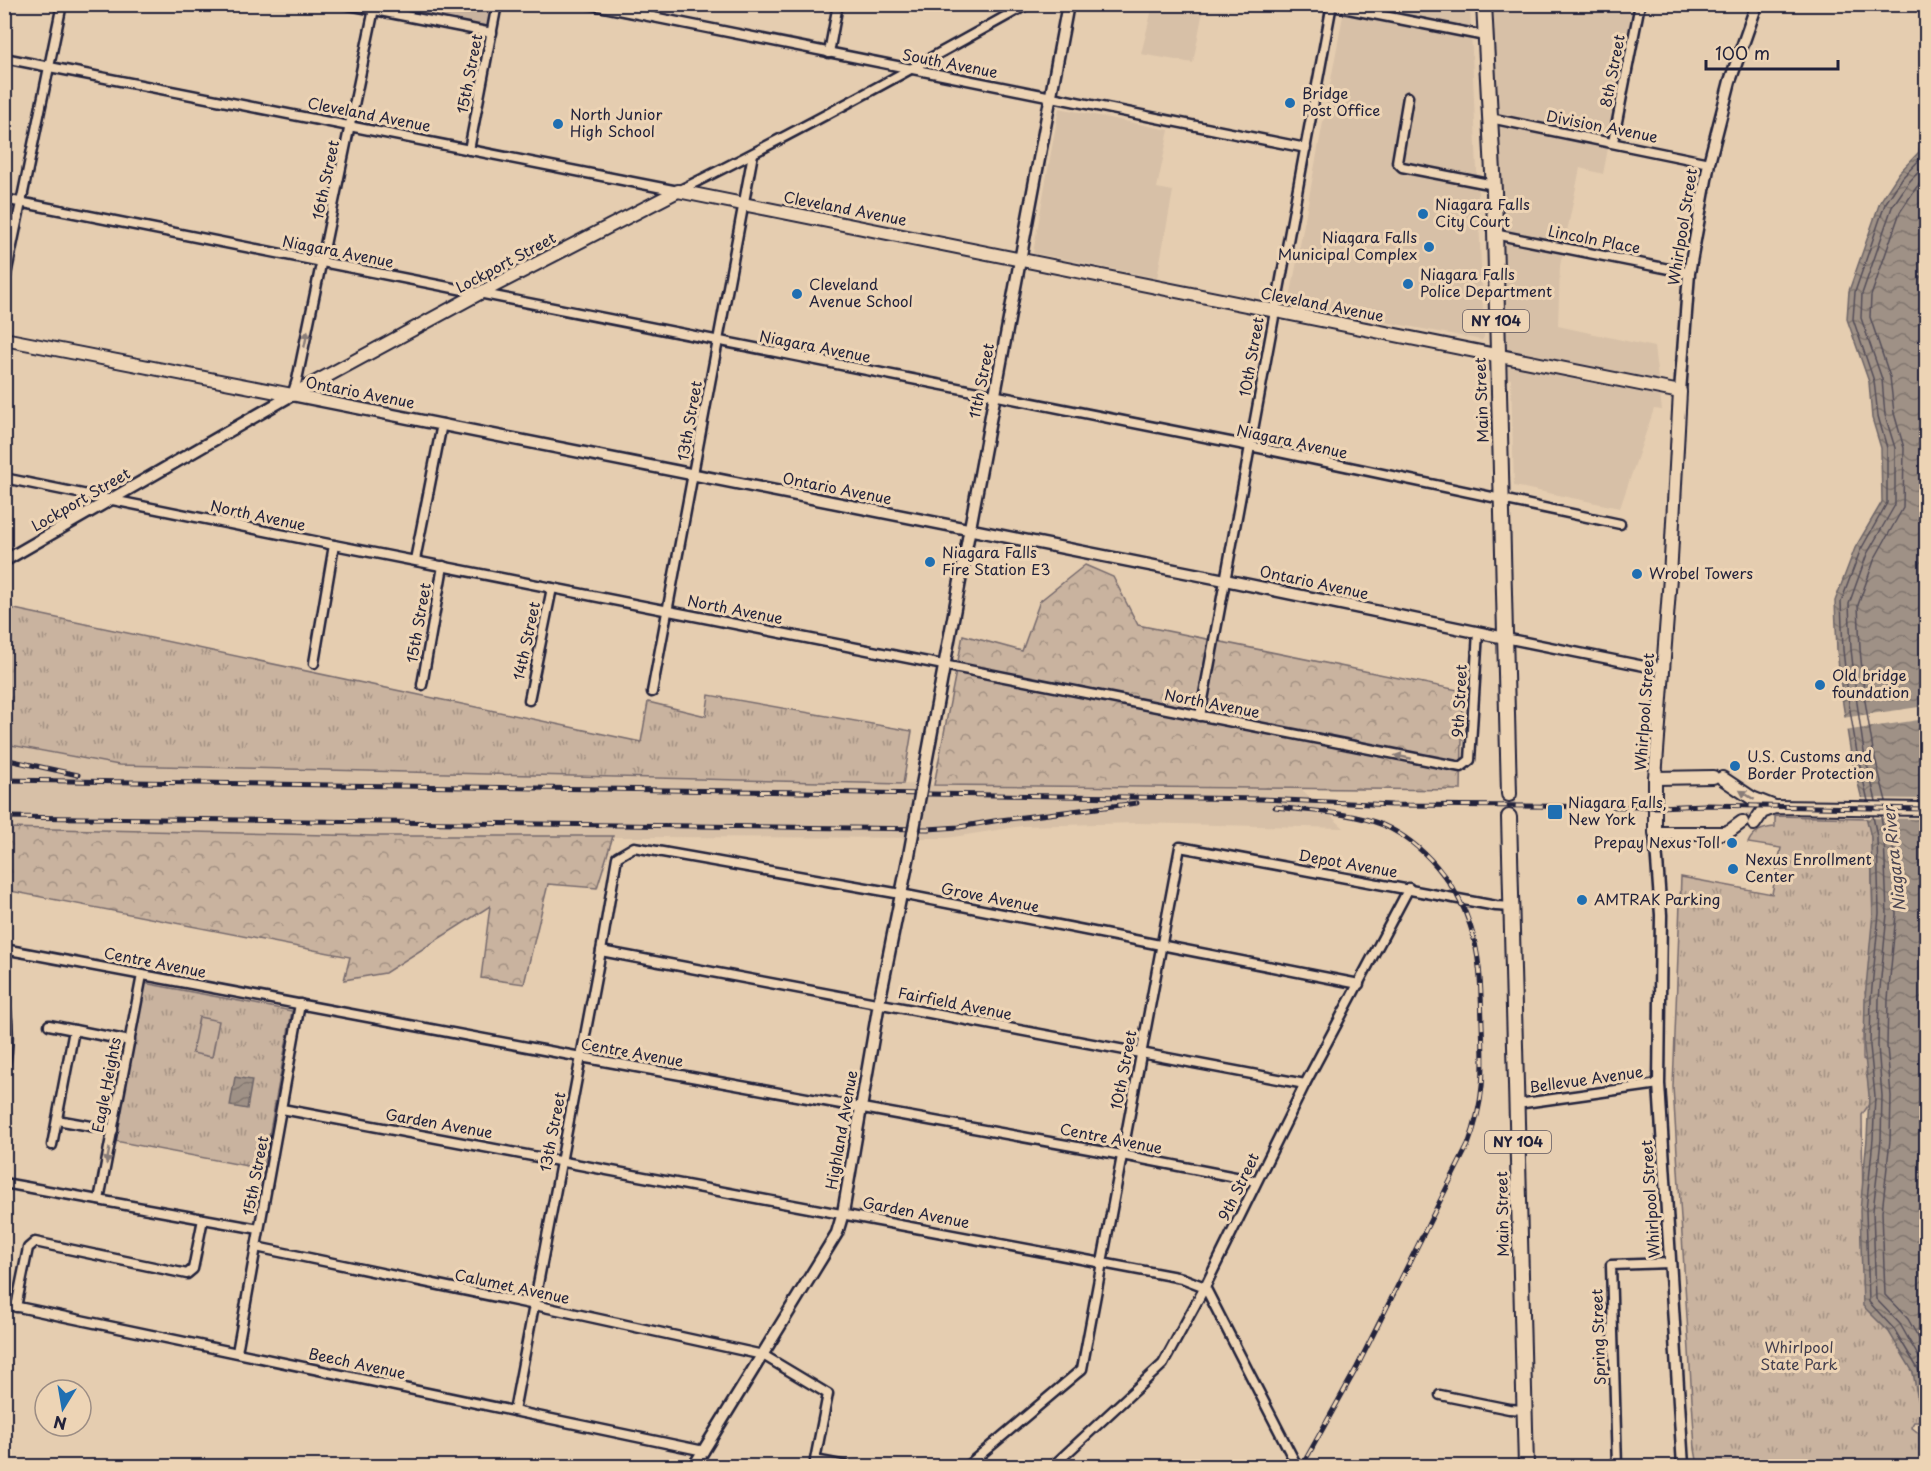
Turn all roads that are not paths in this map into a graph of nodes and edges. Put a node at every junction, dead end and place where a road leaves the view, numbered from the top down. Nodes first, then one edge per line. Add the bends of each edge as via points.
1 (62, 4) edge
2 (344, 4) edge
3 (497, 4) edge
4 (588, 4) edge
5 (838, 4) edge
6 (1028, 4) edge
7 (1068, 4) edge
8 (1484, 4) edge
9 (1640, 4) edge
10 (1756, 4) edge
11 (1330, 5) edge
12 (374, 8) edge
13 (492, 33) junction
14 (1485, 36) junction
15 (829, 53) junction
16 (4, 58) edge
17 (50, 67) junction
18 (912, 70) junction
19 (1408, 96) dead end
20 (1050, 98) junction
21 (1490, 118) junction
22 (351, 126) junction
23 (1613, 142) junction
24 (1306, 148) junction
25 (469, 150) junction
26 (753, 154) junction
27 (1709, 163) junction
28 (1494, 185) junction
29 (678, 191) junction
30 (4, 199) edge
31 (21, 202) junction
32 (745, 204) junction
33 (1494, 234) junction
34 (1020, 260) junction
35 (322, 263) junction
36 (1689, 273) junction
37 (4, 285) edge
38 (478, 294) junction
39 (1274, 311) junction
40 (4, 339) edge
41 (718, 341) junction
42 (1497, 356) junction
43 (1680, 392) junction
44 (291, 395) junction
45 (994, 396) junction
46 (442, 424) junction
47 (1250, 446) junction
48 (693, 476) junction
49 (4, 478) edge
50 (1503, 499) junction
51 (113, 500) junction
52 (1620, 524) dead end
53 (970, 530) junction
54 (334, 545) junction
55 (415, 560) junction
56 (4, 561) edge
57 (443, 566) junction
58 (1225, 580) junction
59 (552, 588) junction
60 (668, 610) junction
61 (1478, 632) junction
62 (1505, 638) junction
63 (314, 663) dead end
64 (944, 665) junction
65 (1664, 668) junction
66 (422, 685) dead end
67 (652, 692) dead end
68 (529, 700) dead end
69 (1200, 716) junction
70 (926, 763) joint
71 (1461, 767) joint
72 (1655, 778) junction
73 (1509, 794) tunnel mouth
74 (1775, 807) junction
75 (1926, 809) edge
76 (1509, 817) tunnel mouth
77 (1656, 833) junction
78 (1180, 847) joint
79 (617, 857) joint
80 (1409, 888) junction
81 (901, 894) junction
82 (1512, 906) junction
83 (1162, 946) junction
84 (4, 949) edge
85 (601, 951) junction
86 (142, 975) junction
87 (1359, 984) junction
88 (4, 1000) edge
89 (879, 1003) junction
90 (300, 1004) junction
91 (49, 1025) dead end
92 (74, 1030) junction
93 (129, 1041) junction
94 (1142, 1053) junction
95 (581, 1057) junction
96 (4, 1070) edge
97 (1305, 1084) junction
98 (1659, 1084) junction
99 (1517, 1104) junction
100 (862, 1107) junction
101 (282, 1109) junction
102 (57, 1120) junction
103 (113, 1130) junction
104 (52, 1145) dead end
105 (1122, 1155) junction
106 (562, 1160) junction
107 (1256, 1181) junction
108 (4, 1183) edge
109 (99, 1200) junction
110 (843, 1213) junction
111 (203, 1219) junction
112 (260, 1229) junction
113 (256, 1247) junction
114 (1102, 1262) junction
115 (1670, 1263) junction
116 (1204, 1287) junction
117 (4, 1304) edge
118 (535, 1305) junction
119 (16, 1307) junction
120 (237, 1352) junction
121 (763, 1355) junction
122 (1440, 1395) dead end
123 (1525, 1410) junction
124 (514, 1411) junction
125 (704, 1451) junction
126 (694, 1467) edge
127 (846, 1467) edge
128 (967, 1467) edge
129 (1053, 1467) edge
130 (1297, 1467) edge
131 (1526, 1467) edge
132 (1617, 1467) edge
133 (1683, 1467) edge

1 - 17 street
2 - 12 street
3 - 13 street, 15th Street
4 - 15 street, South Avenue
5 - 15 street
6 - 18 street, Lockport Street
7 - 20 street, 11th Street
8 - 14 main road, Main Street / NY 104
9 - 23 street, 8th Street
10 - 27 street, Whirlpool Street via 1730,81
11 - 14 street
11 - 24 street, 10th Street
12 - 13 street
12 - 22 street, 16th Street
13 - 25 street, 15th Street
14 - 21 main road, Main Street / NY 104
15 - 18 street, South Avenue
16 - 17 street, Cleveland Avenue
17 - 22 street, Cleveland Avenue
17 - 31 street
18 - 20 street, South Avenue
18 - 26 street, Lockport Street
19 - 28 street via 1397,162 1402,167
20 - 24 street, South Avenue
20 - 34 street, 11th Street
21 - 23 street, Division Avenue
21 - 28 main road, Main Street / NY 104
22 - 25 street, Cleveland Avenue
22 - 35 street, 16th Street
23 - 27 street, Division Avenue
24 - 39 street, 10th Street
25 - 29 street, Cleveland Avenue
26 - 29 street, Lockport Street
26 - 32 street, 13th Street
27 - 36 street, Whirlpool Street
28 - 33 main road, Main Street / NY 104
29 - 32 main road, Cleveland Avenue
29 - 38 main road, Lockport Street
30 - 31 street, Niagara Avenue
31 - 35 street, Niagara Avenue
31 - 37 street
32 - 34 main road, Cleveland Avenue
32 - 41 street, 13th Street
33 - 36 street, Lincoln Place
33 - 42 main road, Main Street / NY 104
34 - 39 main road, Cleveland Avenue
34 - 45 street, 11th Street
35 - 38 street, Niagara Avenue
44 -> 35 street, 16th Street
36 - 43 street, Whirlpool Street
38 - 41 street, Niagara Avenue
38 - 44 main road, Lockport Street
39 - 42 main road, Cleveland Avenue
39 - 47 street, 10th Street
40 - 44 main road, Ontario Avenue
41 - 45 street, Niagara Avenue
41 - 48 street, 13th Street
42 - 43 main road, Cleveland Avenue
42 - 50 main road, Main Street / NY 104
43 - 65 main road, Whirlpool Street
44 - 46 street, Ontario Avenue
44 - 51 street, Lockport Street
45 - 47 street, Niagara Avenue
45 - 53 street, 11th Street
46 - 48 street, Ontario Avenue
46 - 55 street, 15th Street
47 - 50 street, Niagara Avenue
47 - 58 street, 10th Street
48 - 53 street, Ontario Avenue
48 - 60 street, 13th Street
49 - 51 street, North Avenue
50 - 52 street, Niagara Avenue
50 - 62 main road, Main Street / NY 104
51 - 54 street, North Avenue
51 - 56 street, Lockport Street
53 - 58 street, Ontario Avenue
53 - 64 street, 11th Street
54 - 55 street, North Avenue
54 - 63 street
55 - 57 street, North Avenue
57 - 59 street, North Avenue
57 - 66 street, 15th Street
58 - 61 street, Ontario Avenue
58 - 69 street, 10th Street
59 - 60 street, North Avenue
59 - 68 street, 14th Street
60 - 64 street, North Avenue
60 - 67 street, 13th Street
61 - 62 street, Ontario Avenue
61 - 71 street, 9th Street via 1470,760
62 - 65 street, Ontario Avenue
62 - 73 main road, Main Street / NY 104
64 - 69 street, North Avenue
64 - 70 street, 11th Street
65 - 72 main road, Whirlpool Street
71 -> 69 street, North Avenue
70 - 81 street, Highland Avenue, bridge
74 -> 72 main road via 1718,778
72 - 77 main road, Whirlpool Street
74 - 75 main road
74 - 77 main road via 1718,833
76 - 82 main road, Main Street / NY 104
77 - 98 street, Whirlpool Street via 1661,915
78 - 80 street, Depot Avenue
78 - 83 street, 10th Street
79 - 81 street, Grove Avenue via 634,847
79 - 85 street, 13th Street
80 - 82 street, Depot Avenue
80 - 87 street, 9th Street
81 - 83 street, Grove Avenue
81 - 89 street, Highland Avenue
82 - 99 main road, Main Street / NY 104
83 - 87 street, Grove Avenue
83 - 94 street, 10th Street
84 - 86 street, Centre Avenue
85 - 89 street, Fairfield Avenue
85 - 95 street, 13th Street
86 - 90 street, Centre Avenue
86 - 93 street, Eagle Heights
87 - 97 street, 9th Street
88 - 96 street via 9,1020
89 - 94 street, Fairfield Avenue
89 - 100 street, Highland Avenue
90 - 95 street, Centre Avenue
90 - 101 street, 15th Street
91 - 92 street
92 - 93 street
92 - 102 street
93 - 103 street, Eagle Heights
94 - 97 street, Fairfield Avenue
94 - 105 street, 10th Street
95 - 100 street, Centre Avenue
95 - 106 street, 13th Street
97 - 107 street, 9th Street
98 - 99 street, Bellevue Avenue
98 - 115 street, Whirlpool Street
99 - 123 main road, Main Street / NY 104
100 - 105 street, Centre Avenue
100 - 110 street, Highland Avenue
101 - 106 street, Garden Avenue
101 - 112 street, 15th Street
102 - 103 street
102 - 104 street
103 -> 109 street, Eagle Heights
105 - 107 street, Centre Avenue
105 - 114 street, 10th Street
106 - 110 street, Garden Avenue
106 - 118 street, 13th Street
107 - 116 street, 9th Street
108 - 109 street
109 - 111 street
110 - 114 street, Garden Avenue
110 - 121 street, Highland Avenue via 837,1233
111 - 112 street
111 - 119 street via 193,1269 187,1274 35,1242 28,1248
112 - 113 street, 15th Street
113 - 118 street, Calumet Avenue
113 - 120 street, 15th Street
114 - 116 street, Garden Avenue via 1182,1278
114 - 128 street, 10th Street via 1082,1369
115 - 132 street, Spring Street via 1611,1265
115 - 133 street, Whirlpool Street
116 - 129 street, 9th Street via 1163,1364
116 - 130 street
117 - 119 street, Beech Avenue
118 - 121 street, Calumet Avenue
118 - 124 street, 13th Street
119 - 120 street, Beech Avenue
120 - 124 street, Beech Avenue
121 - 125 street, Highland Avenue
121 - 127 street, Calumet Avenue via 828,1394 815,1460
122 - 123 street
123 - 131 main road, Main Street / NY 104
124 - 125 street, Beech Avenue
125 - 126 street, Highland Avenue

